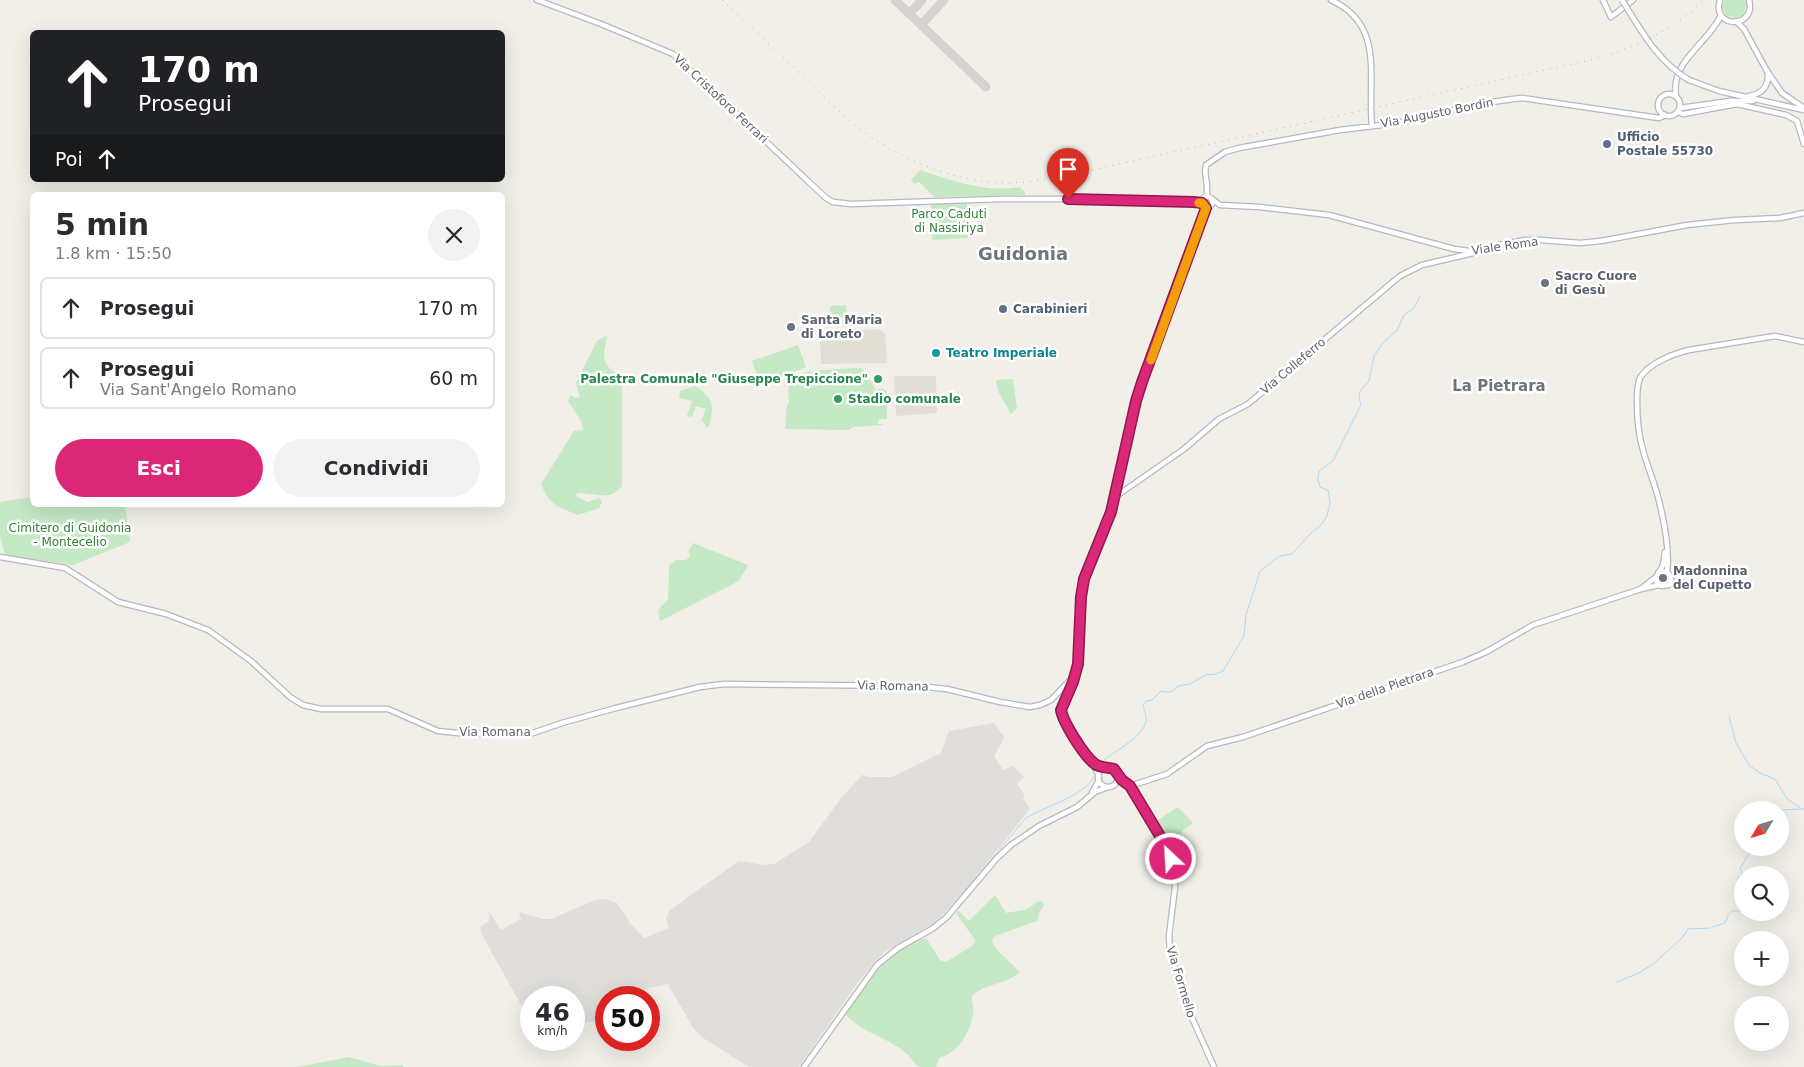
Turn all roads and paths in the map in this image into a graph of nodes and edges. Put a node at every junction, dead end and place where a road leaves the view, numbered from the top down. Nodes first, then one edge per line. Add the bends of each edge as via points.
1 (537, 0) edge
2 (1331, 0) edge
3 (1603, 0) edge
4 (1622, 0) edge
5 (1632, 0) edge
6 (1720, 0) edge
7 (1749, 0) edge
8 (1721, 15) junction
9 (1745, 18) junction
10 (1728, 21) junction
11 (1737, 22) junction
12 (1717, 24) junction
13 (1744, 29) junction
14 (1767, 72) junction
15 (1674, 86) junction
16 (1668, 94) junction
17 (1676, 96) junction
18 (1742, 96) junction
19 (1778, 104) junction
20 (1804, 109) edge
21 (1679, 110) junction
22 (1665, 116) junction
23 (1372, 126) junction
24 (1804, 144) edge
25 (1209, 196) junction
26 (1202, 203) junction
27 (1206, 208) junction
28 (1804, 213) edge
29 (1477, 252) junction
30 (1804, 342) edge
31 (1116, 497) junction
32 (1666, 543) junction
33 (0, 557) edge
34 (1667, 572) junction
35 (1657, 575) junction
36 (1659, 585) junction
37 (1641, 589) junction
38 (1076, 674) junction
39 (1093, 763) junction
40 (1106, 768) junction
41 (1118, 775) junction
42 (1099, 778) junction
43 (1114, 785) junction
44 (1130, 786) junction
45 (1108, 787) junction
46 (1090, 796) junction
47 (804, 1067) edge
48 (1214, 1067) edge

1 - 26 street, Via Cristoforo Ferrari via 673,54 832,202 1090,199
2 - 23 street via 1353,15 1368,40
3 - 5 street via 1611,17
4 - 18 street, bridge via 1659,57 1672,68 1710,89
6 - 8 street
7 - 9 street via 1750,9
8 - 10 street
8 - 12 street
9 - 11 street
9 - 13 street
10 - 11 street
10 - 12 street
11 - 13 street
12 - 15 street via 1684,62
13 - 14 street
14 - 18 street via 1768,81 1763,91
14 - 20 street via 1782,94
15 - 16 street
15 - 17 street
16 - 17 street
16 - 22 street via 1658,103
17 - 21 street via 1680,100
18 - 19 street
19 - 20 street
19 - 21 street via 1735,100
21 - 22 street via 1672,116
21 - 24 street via 1684,114 1737,104 1788,115 1797,121
22 - 23 street, Via Augusto Bordin via 1656,118 1516,99
23 - 25 street, Via Augusto Bordin via 1225,152 1206,164
25 - 26 street
25 - 27 street via 1212,205
25 - 29 street, Viale Roma via 1220,205 1321,213 1454,249
26 - 27 street
27 - 31 street via 1142,385
28 - 29 street, Viale Roma via 1687,225 1594,242 1525,240
29 - 31 street, Via Colleferro via 1425,264 1403,274 1248,404 1219,419 1184,449
30 - 32 street via 1775,336 1707,346 1678,353 1645,372 1639,380 1640,437 1658,498
31 - 38 street via 1084,579
32 - 34 street
32 - 35 street
33 - 38 street, Via Romana via 64,568 118,602 166,614 208,630 251,661 291,698 306,706 386,709 433,729 450,732 532,733 616,708 724,684 923,686 1032,707 1051,700
34 - 35 street
34 - 36 street via 1671,577 1670,583
35 - 36 street
35 - 37 street, Via della Pietrara
36 - 37 street, Via della Pietrara
37 - 44 street, Via della Pietrara via 1535,624 1467,660 1243,737 1207,746 1167,774
38 - 39 street via 1062,706 1062,714
39 - 40 street
39 - 42 street
40 - 41 street via 1114,769
40 - 42 street
41 - 43 street
41 - 44 street, Via Formello
42 - 45 street via 1102,785
42 - 46 street
43 - 44 street
43 - 45 street
44 - 48 street, Via Formello via 1170,857 1175,889 1169,934 1170,954 1188,1008
45 - 46 street
46 - 47 street via 1011,845 946,918 877,965

